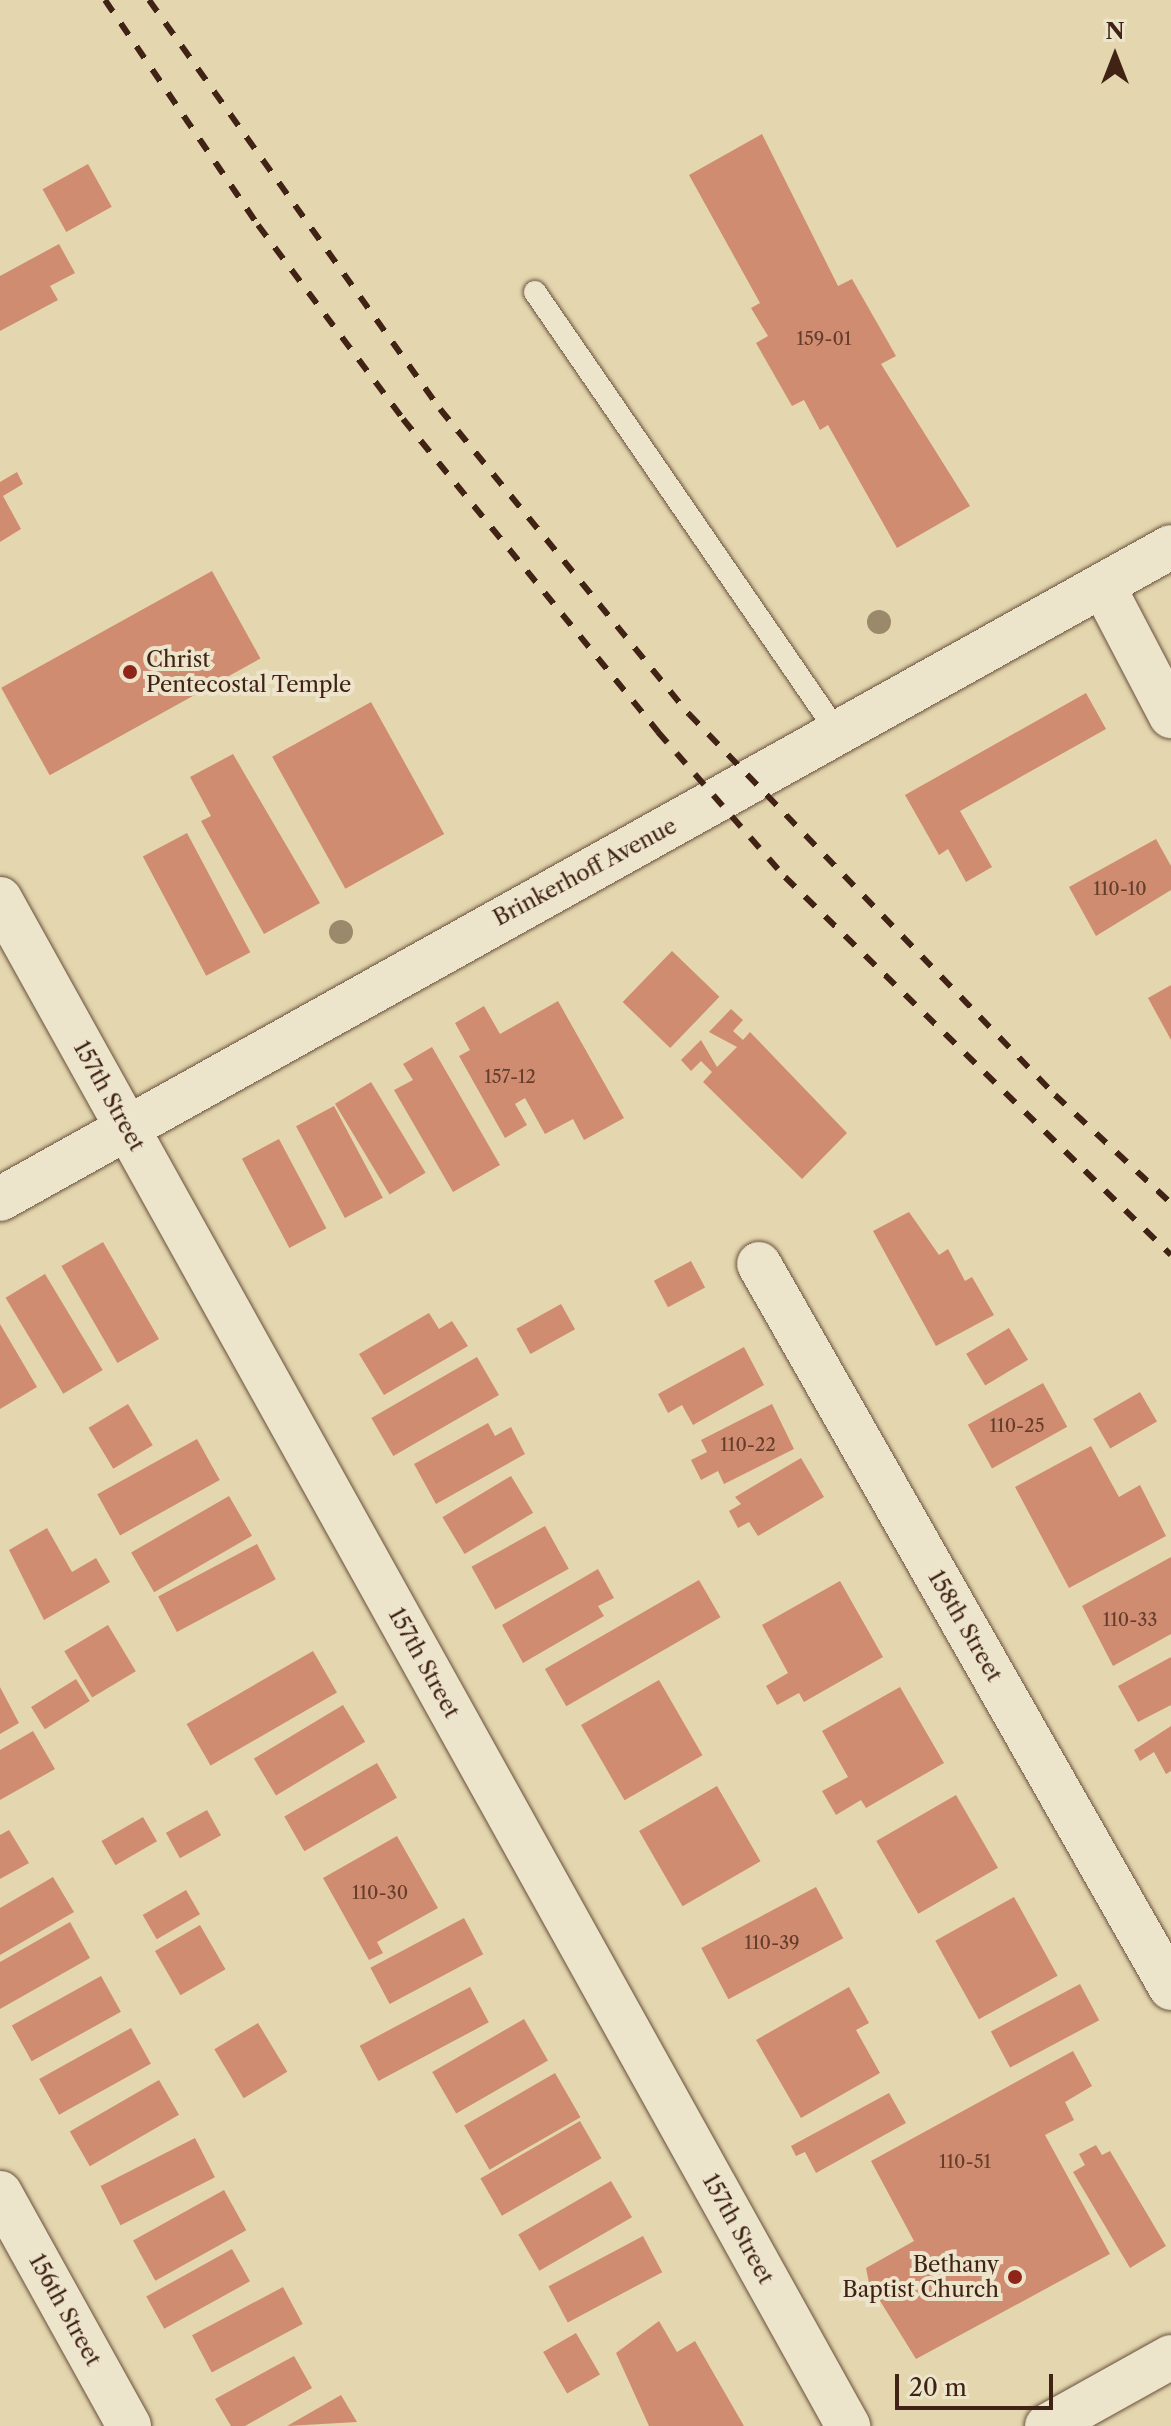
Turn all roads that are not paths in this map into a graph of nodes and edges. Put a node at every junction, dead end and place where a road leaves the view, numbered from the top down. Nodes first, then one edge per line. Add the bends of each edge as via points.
1 (535, 292) dead end
2 (1171, 547) edge
3 (1103, 586) junction
4 (1171, 716) edge
5 (838, 733) junction
6 (0, 899) edge
7 (127, 1128) junction
8 (0, 1199) edge
9 (759, 1264) dead end
10 (1171, 1988) edge
11 (0, 2193) edge
12 (1171, 2357) edge
13 (129, 2426) edge
14 (848, 2426) edge
15 (1047, 2426) edge

1 - 5 lane
2 - 3 street, Brinkerhoff Avenue
3 - 4 street
3 - 5 street, Brinkerhoff Avenue
5 - 7 street, Brinkerhoff Avenue
6 - 7 street, 157th Street
7 - 8 street, Brinkerhoff Avenue
7 - 14 street, 157th Street
9 - 10 street, 158th Street
11 - 13 street, 156th Street
12 - 15 street

